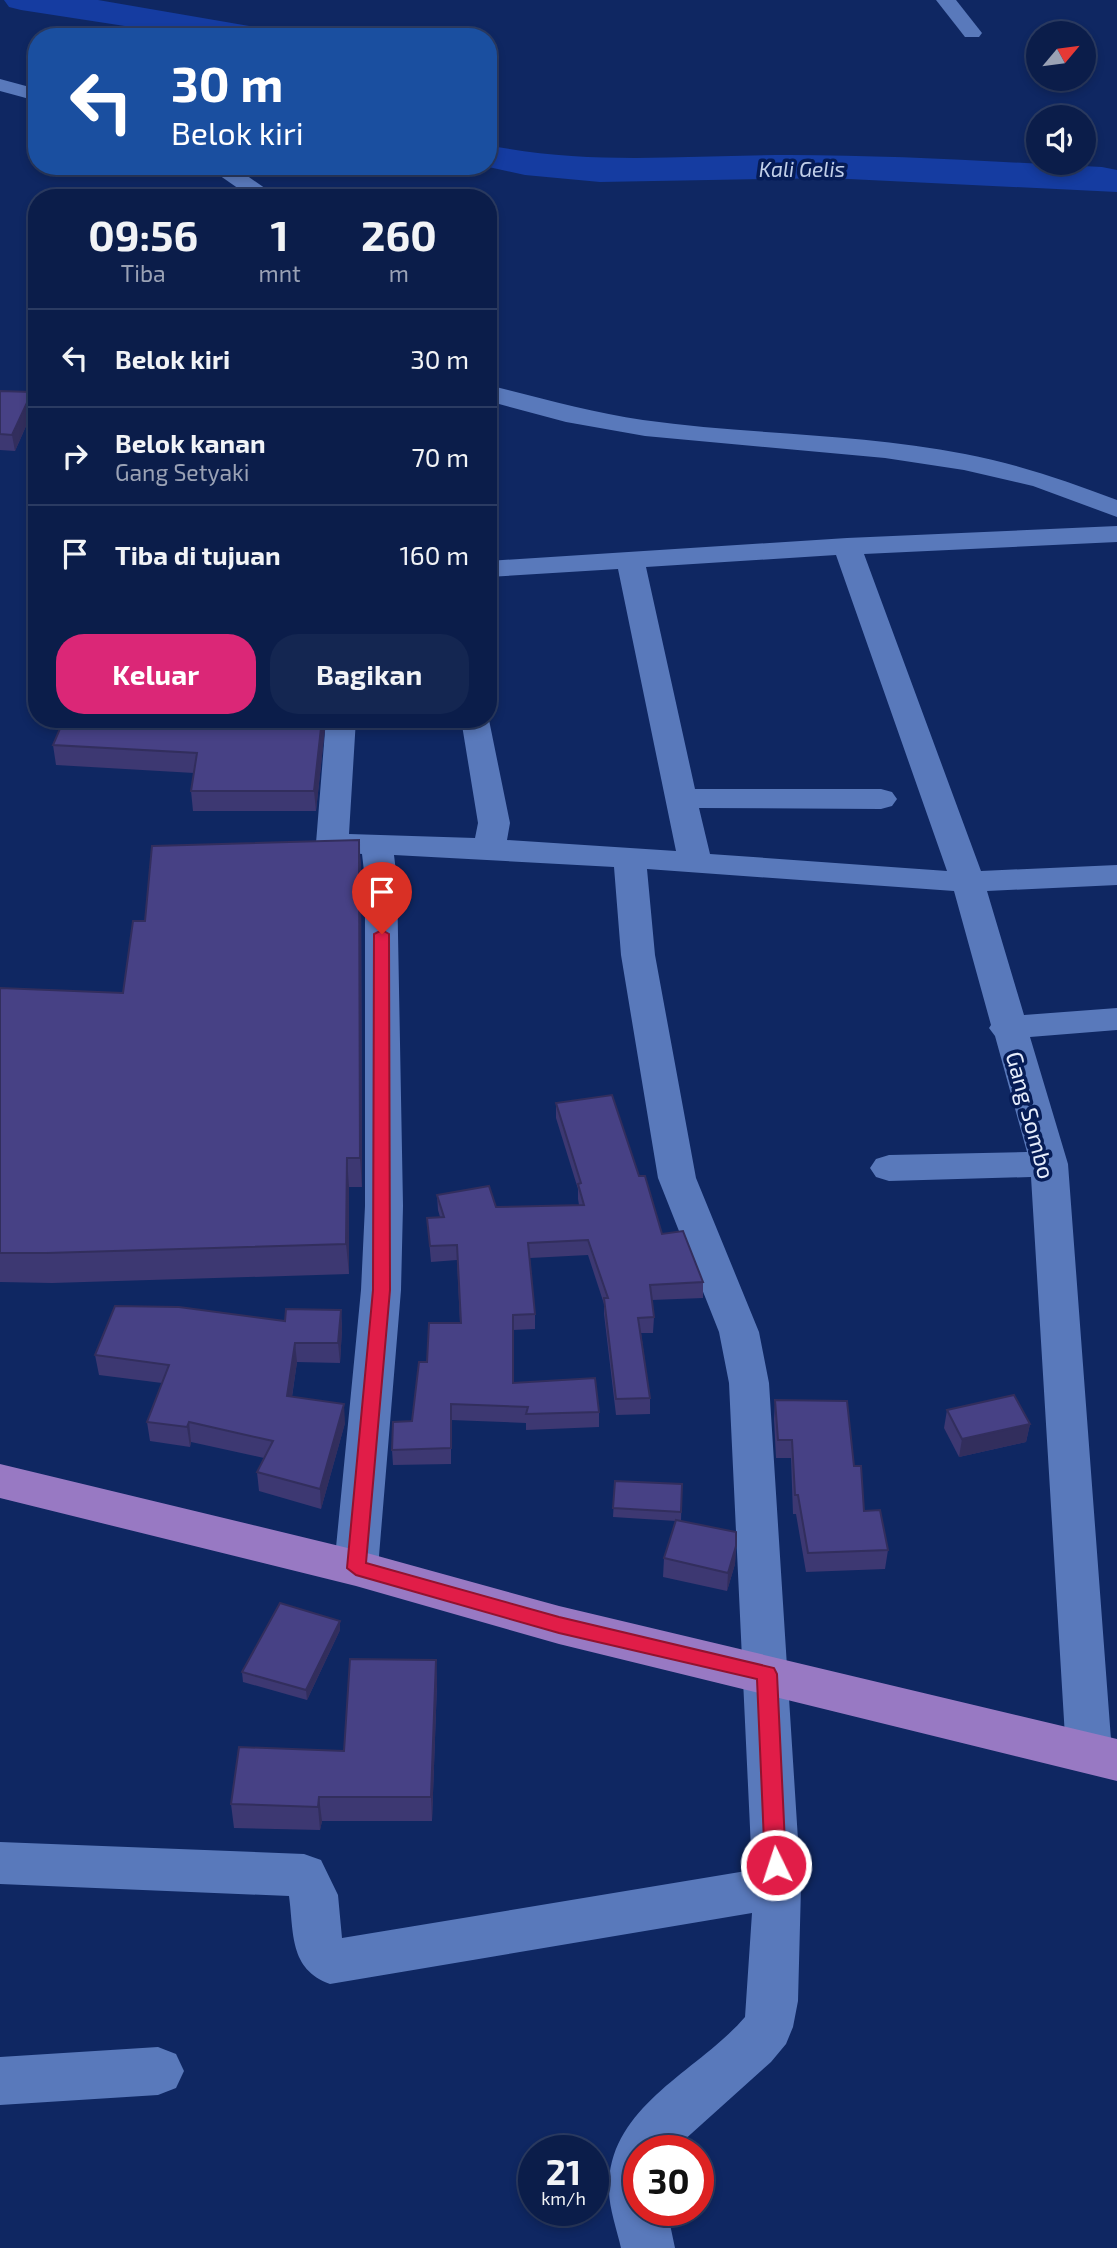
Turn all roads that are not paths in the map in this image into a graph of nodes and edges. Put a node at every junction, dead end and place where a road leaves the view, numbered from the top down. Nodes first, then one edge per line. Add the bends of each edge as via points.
1 (946, 0) edge
2 (972, 33) dead end
3 (0, 85) edge
4 (28, 93) edge
5 (231, 175) edge
6 (254, 189) edge
7 (497, 396) edge
8 (1117, 509) edge
9 (1117, 534) edge
10 (847, 546) junction
11 (630, 559) junction
12 (497, 568) edge
13 (340, 728) edge
14 (478, 728) edge
15 (681, 798) junction
16 (881, 799) dead end
17 (377, 846) junction
18 (489, 848) junction
19 (629, 858) junction
20 (695, 862) junction
21 (1117, 875) edge
22 (968, 882) junction
23 (1117, 1018) edge
24 (1007, 1028) junction
25 (1049, 1164) junction
26 (889, 1168) dead end
27 (0, 1482) edge
28 (356, 1568) junction
29 (767, 1674) junction
30 (1103, 1756) edge
31 (0, 1863) edge
32 (777, 1887) junction
33 (158, 2071) dead end
34 (0, 2081) edge
35 (652, 2135) edge
36 (643, 2226) edge
37 (648, 2248) edge

1 - 2 street
3 - 4 street
5 - 6 street
7 - 8 street via 592,422 981,462 1037,477
9 - 10 street
10 - 11 street
10 - 22 street, Gang Sombo
11 - 12 street
11 - 15 street
13 - 17 street via 332,843
14 - 18 street via 494,824
15 - 16 street
15 - 20 street
17 - 18 street
17 - 28 street via 383,1234
18 - 19 street
19 - 20 street
19 - 29 street via 638,955 677,1178 739,1332 749,1383
20 - 22 street
21 - 22 street
22 - 24 street, Gang Sombo
23 - 24 street
24 - 25 street, Gang Sombo
25 - 26 street
25 - 30 street, Gang Sombo
27 - 28 main road
28 - 29 main road via 559,1625
29 - 30 main road
29 - 32 street
31 - 32 street via 304,1875 312,1887 321,1953 330,1962
32 - 35 street via 774,2001 768,2027
33 - 34 street
36 - 37 street

